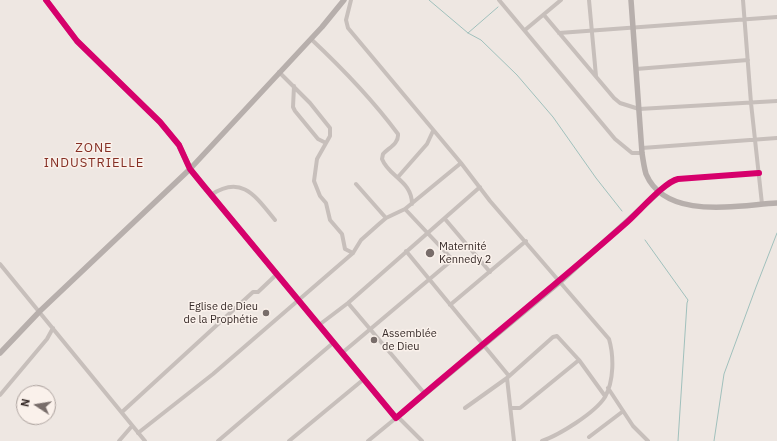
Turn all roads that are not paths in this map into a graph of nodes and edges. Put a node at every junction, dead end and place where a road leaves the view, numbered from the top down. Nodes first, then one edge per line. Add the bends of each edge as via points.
1 (46, 0) edge
2 (344, 0) edge
3 (351, 0) edge
4 (499, 0) edge
5 (561, 0) edge
6 (589, 0) edge
7 (631, 0) edge
8 (743, 0) edge
9 (544, 15) junction
10 (777, 17) edge
11 (744, 19) junction
12 (633, 28) junction
13 (525, 30) junction
14 (592, 31) junction
15 (559, 33) junction
16 (310, 39) junction
17 (748, 60) junction
18 (636, 69) junction
19 (279, 72) junction
20 (596, 76) junction
21 (294, 86) junction
22 (777, 101) edge
23 (751, 103) junction
24 (639, 109) junction
25 (433, 131) junction
26 (777, 138) edge
27 (755, 140) junction
28 (326, 143) junction
29 (642, 150) junction
30 (461, 163) junction
31 (190, 168) junction
32 (759, 173) junction
33 (398, 177) junction
34 (356, 184) dead end
35 (480, 187) junction
36 (660, 192) junction
37 (211, 195) junction
38 (777, 203) edge
39 (412, 204) junction
40 (762, 204) junction
41 (405, 209) junction
42 (386, 218) junction
43 (445, 218) junction
44 (275, 220) dead end
45 (428, 233) junction
46 (526, 241) junction
47 (406, 251) junction
48 (354, 252) junction
49 (0, 264) edge
50 (490, 272) junction
51 (277, 274) junction
52 (429, 279) junction
53 (560, 280) junction
54 (298, 300) junction
55 (348, 303) junction
56 (450, 305) junction
57 (40, 311) junction
58 (319, 325) junction
59 (53, 328) junction
60 (370, 329) junction
61 (333, 343) junction
62 (482, 345) junction
63 (0, 353) edge
64 (342, 353) junction
65 (579, 360) junction
66 (508, 377) junction
67 (364, 379) junction
68 (608, 388) junction
69 (425, 394) junction
70 (0, 395) edge
71 (605, 396) junction
72 (465, 408) dead end
73 (511, 408) junction
74 (122, 412) junction
75 (622, 412) junction
76 (397, 417) junction
77 (132, 426) junction
78 (138, 433) junction
79 (589, 437) dead end
80 (119, 441) edge
81 (144, 441) edge
82 (218, 441) edge
83 (289, 441) edge
84 (368, 441) edge
85 (422, 441) edge
86 (514, 441) edge
87 (542, 441) edge
88 (648, 441) edge

1 - 31 street via 77,41 160,122 178,145
2 - 16 street
3 - 25 street via 346,20 348,28
4 - 13 street
5 - 9 street
6 - 14 street
7 - 12 street
8 - 11 street
9 - 13 street
9 - 15 street
10 - 11 street
11 - 12 street
11 - 17 street
12 - 14 street
12 - 18 street
13 - 29 street via 615,139 632,153
14 - 15 street
14 - 20 street
15 - 20 street
16 - 19 street
16 - 33 street via 349,76 398,134 382,159
17 - 18 street
17 - 23 street
18 - 24 street
19 - 21 street
19 - 31 street
20 - 24 street via 620,103
21 - 28 street via 292,101 295,111 318,139
21 - 28 street via 328,124 331,132
22 - 23 street
23 - 24 street
23 - 27 street
24 - 29 street
25 - 30 street
25 - 33 street via 427,144
26 - 27 street
27 - 29 street
27 - 32 street
28 - 48 street via 317,159 314,181 326,203 330,220 342,234 345,249
29 - 36 street via 647,174
30 - 35 street
30 - 39 street
31 - 37 street
31 - 57 street
32 - 36 street via 678,179 669,182
32 - 40 street
33 - 39 street via 411,192
34 - 42 street
35 - 43 street
35 - 46 street
36 - 40 street via 672,199 698,207
36 - 53 street
37 - 44 street via 228,186 239,186 252,194
37 - 51 street
38 - 40 street
39 - 41 street
41 - 42 street
41 - 45 street
42 - 48 street via 361,240
43 - 45 street
43 - 50 street
45 - 47 street
45 - 52 street via 451,259
46 - 50 street
46 - 53 street
47 - 52 street
47 - 55 street
48 - 54 street
49 - 57 street
50 - 56 street
51 - 54 street
51 - 74 street via 258,292 253,292
52 - 56 street
52 - 60 street
53 - 62 street
53 - 68 street via 609,339 612,359
54 - 58 street
54 - 78 street via 213,374
55 - 58 street
55 - 60 street
56 - 62 street
57 - 59 street
57 - 63 street
58 - 61 street
59 - 70 street
59 - 74 street
60 - 64 street
60 - 69 street
61 - 64 street
61 - 82 street
62 - 66 street
62 - 69 street
64 - 67 street
65 - 66 street via 557,336
65 - 71 street
65 - 73 street via 520,408
66 - 72 street
66 - 73 street
67 - 76 street
67 - 83 street
68 - 71 street
68 - 75 street
69 - 76 street
71 - 87 street via 582,419
73 - 86 street
74 - 77 street
75 - 79 street
75 - 88 street
76 - 84 street
76 - 85 street
77 - 78 street
77 - 80 street
78 - 81 street

